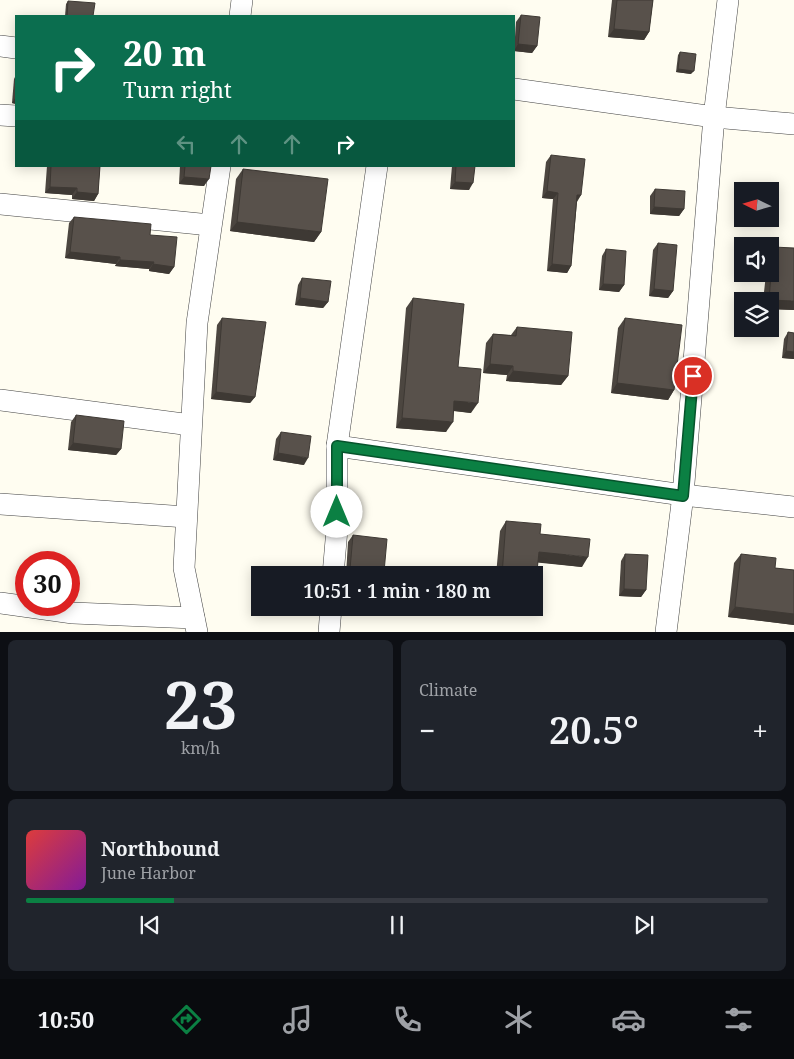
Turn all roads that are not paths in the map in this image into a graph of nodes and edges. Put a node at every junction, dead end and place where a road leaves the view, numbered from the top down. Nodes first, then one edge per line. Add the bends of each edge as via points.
1 (237, 0) edge
2 (242, 0) edge
3 (728, 0) edge
4 (240, 15) edge
5 (0, 46) edge
6 (15, 48) edge
7 (515, 89) edge
8 (0, 115) edge
9 (15, 116) edge
10 (714, 117) junction
11 (794, 124) edge
12 (220, 167) edge
13 (377, 167) edge
14 (0, 204) edge
15 (210, 225) junction
16 (0, 400) edge
17 (191, 425) junction
18 (337, 446) junction
19 (683, 496) junction
20 (0, 504) edge
21 (794, 507) edge
22 (186, 517) junction
23 (334, 566) edge
24 (0, 604) edge
25 (330, 616) edge
26 (196, 625) edge
27 (329, 632) edge
28 (666, 632) edge

1 - 2 street
2 - 4 street
3 - 10 street
5 - 6 street
7 - 10 street
8 - 9 street
10 - 11 street
10 - 19 street
12 - 15 street
13 - 18 street
14 - 15 street
15 - 17 street via 197,323
16 - 17 street
17 - 22 street
18 - 19 street
18 - 23 street
19 - 21 street
19 - 28 street
20 - 22 street
22 - 26 street via 184,568
24 - 26 street
25 - 27 street

